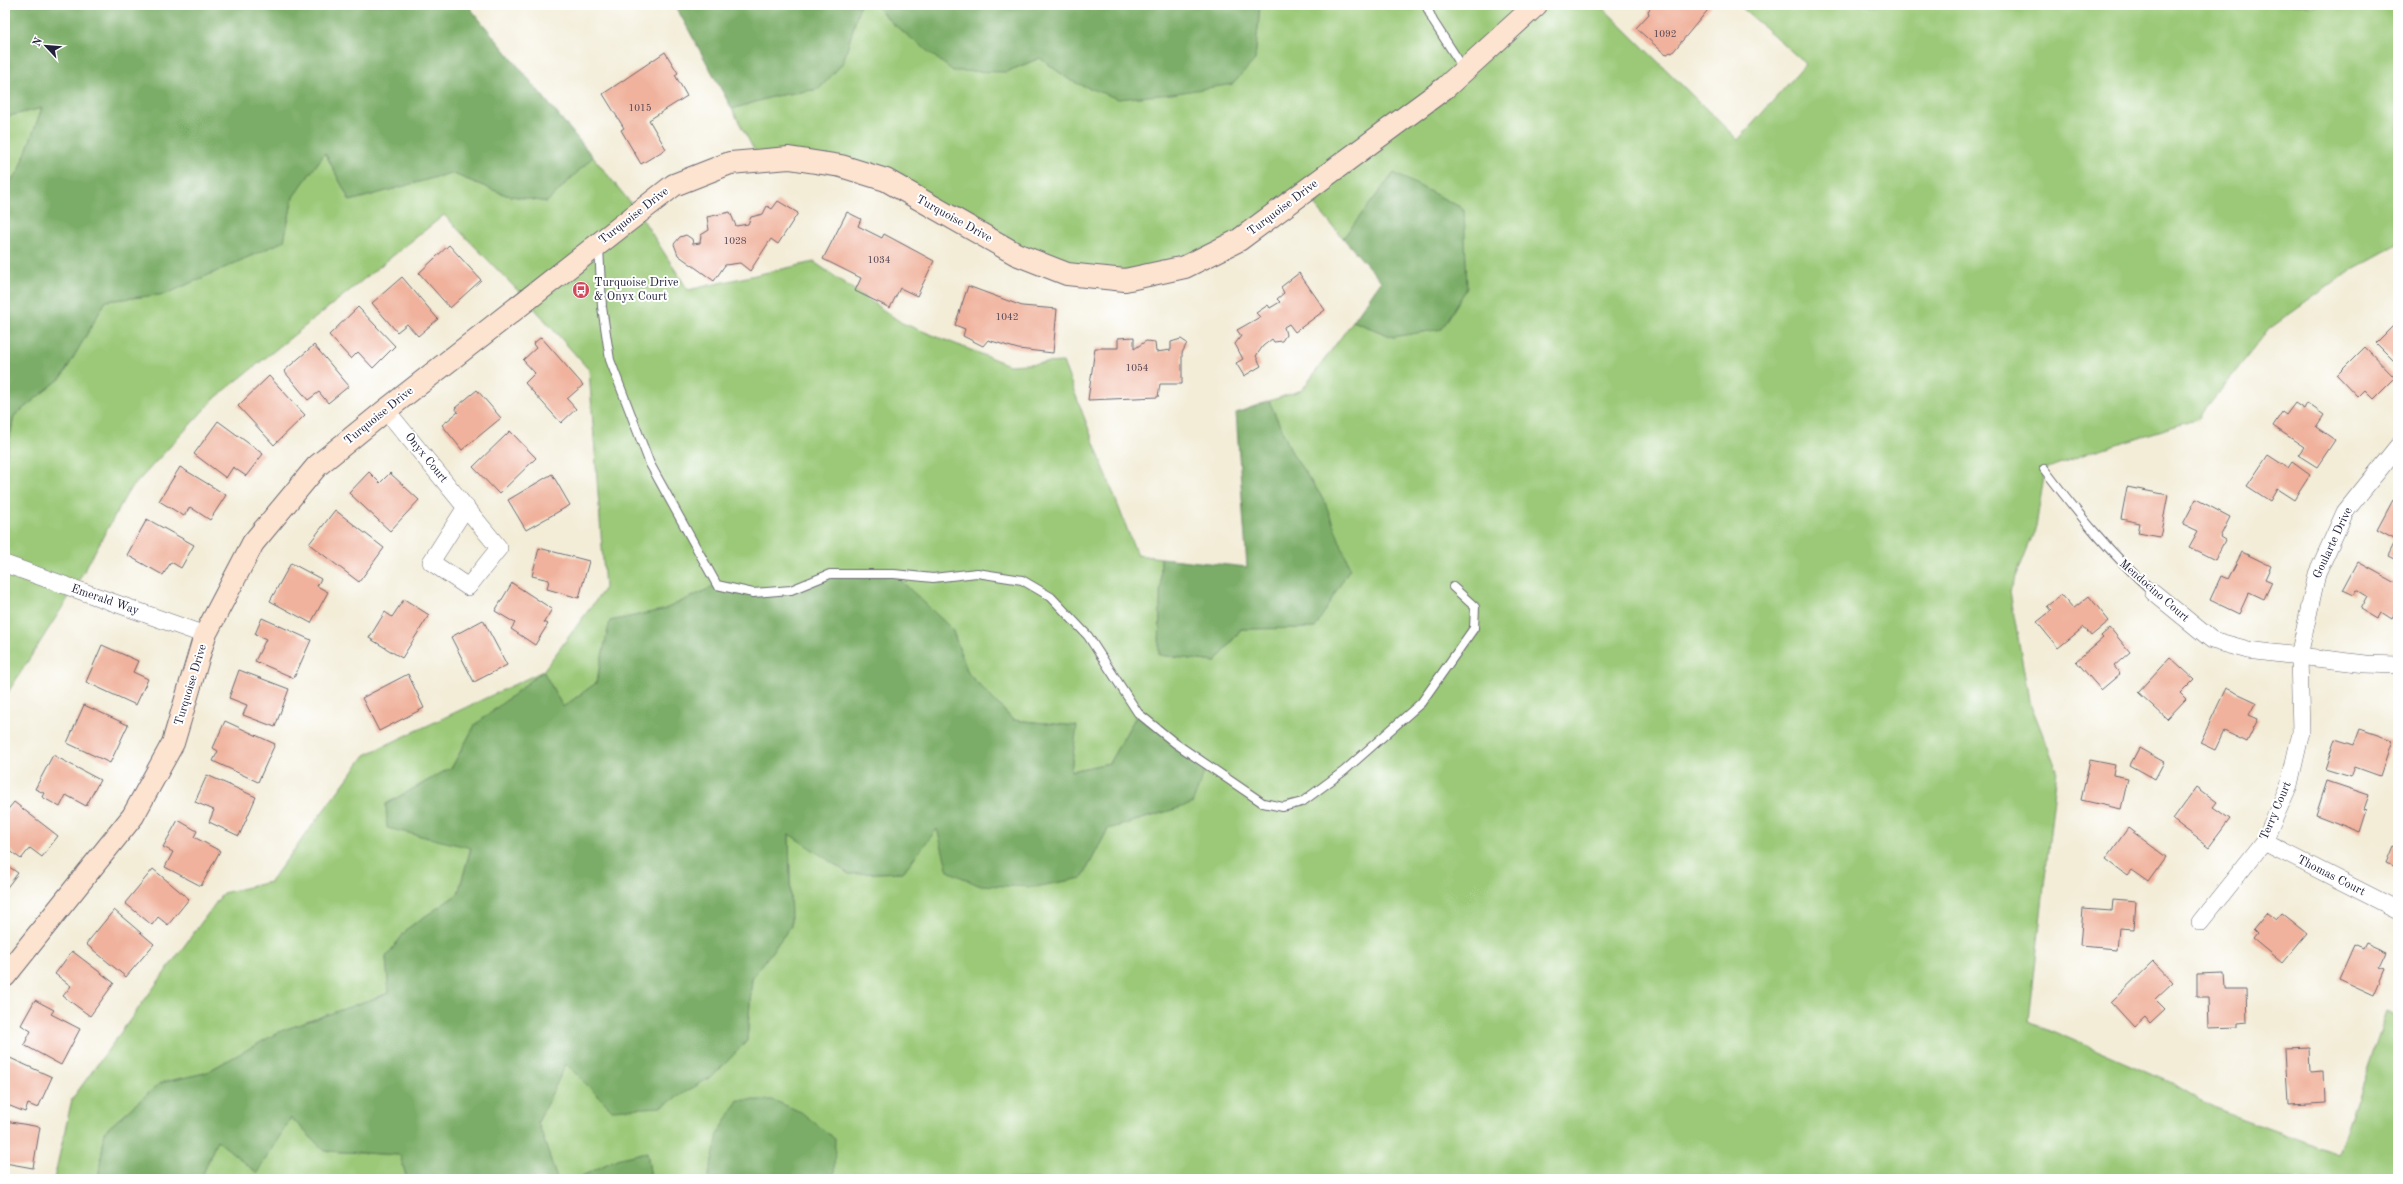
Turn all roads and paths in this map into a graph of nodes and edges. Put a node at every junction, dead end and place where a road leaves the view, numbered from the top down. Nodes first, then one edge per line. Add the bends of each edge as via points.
1 (1426, 5) edge
2 (1536, 5) edge
3 (1465, 70) junction
4 (599, 244) junction
5 (386, 410) junction
6 (2398, 446) edge
7 (2044, 469) dead end
8 (466, 507) dead end
9 (5, 564) edge
10 (1453, 587) dead end
11 (2153, 592) joint
12 (206, 635) junction
13 (2299, 656) junction
14 (2398, 665) edge
15 (2264, 842) junction
16 (2398, 910) edge
17 (2200, 922) dead end
18 (5, 976) edge

1 - 3 lane via 1433,21
2 - 3 street, Turquoise Drive
3 - 4 street, Turquoise Drive via 1239,240 1185,267 1125,280 1067,274 1016,254 886,180 841,166 789,158 730,163 674,185
4 - 5 street, Turquoise Drive
4 - 10 lane via 602,307 610,360 650,464 717,585 753,593 791,590 830,574 894,574 933,578 977,573 1022,580 1051,597 1088,636 1138,713 1175,743 1263,803 1283,808 1302,802 1344,771 1421,703 1474,628 1475,607
5 - 8 street, Onyx Court
5 - 12 street, Turquoise Drive via 317,466 253,543
6 - 13 street, Goularte Drive via 2345,512 2317,574
7 - 11 lane, Mendocino Court via 2116,559
9 - 12 street, Emerald Way
11 - 13 street, Mendocino Court via 2212,640 2248,650
12 - 18 street, Turquoise Drive via 173,743 133,816
13 - 14 street, Mendocino Court
13 - 15 street, Terry Court via 2301,732 2289,785
15 - 16 street, Thomas Court
15 - 17 street, Terry Court

